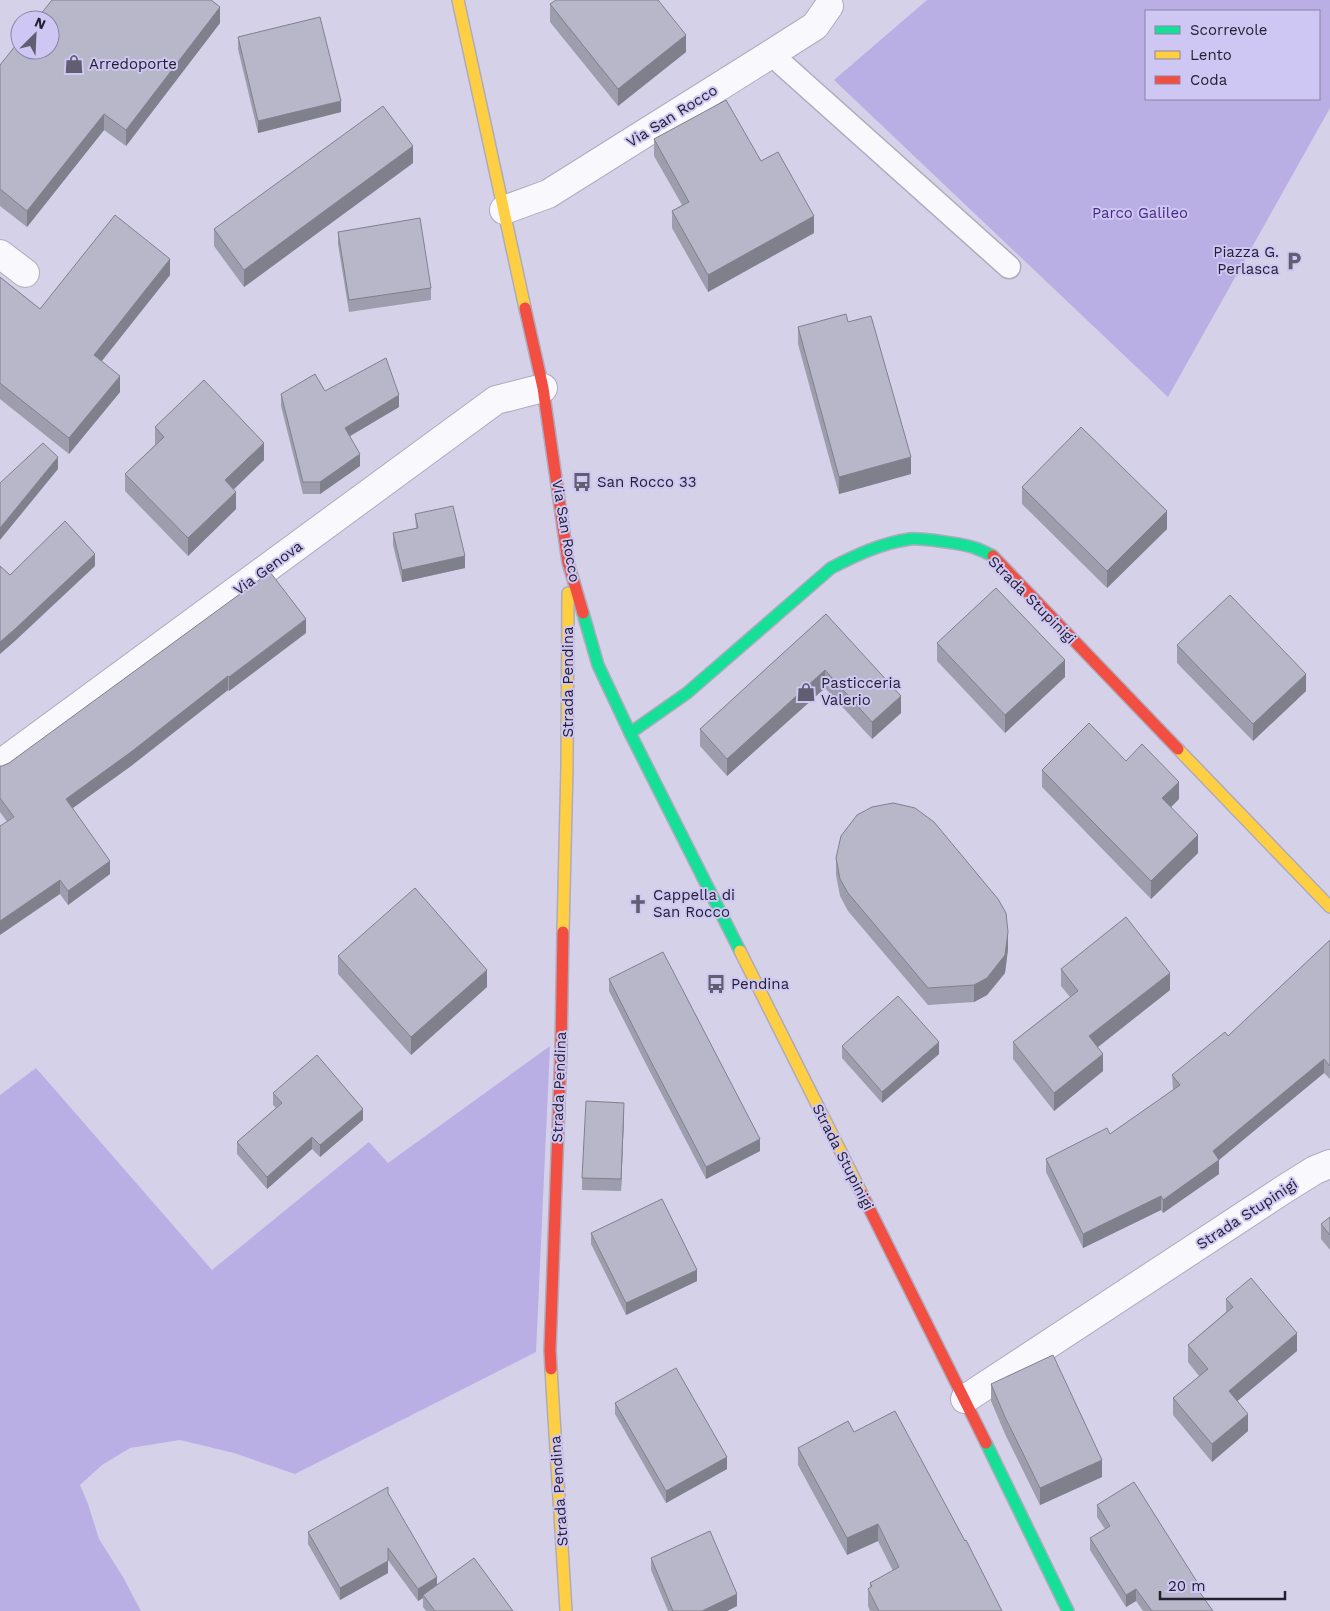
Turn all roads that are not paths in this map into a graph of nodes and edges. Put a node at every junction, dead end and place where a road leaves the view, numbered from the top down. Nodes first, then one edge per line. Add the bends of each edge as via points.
1 (458, 0) edge
2 (829, 6) dead end
3 (771, 54) junction
4 (504, 210) junction
5 (0, 254) edge
6 (1009, 267) dead end
7 (25, 273) dead end
8 (543, 388) junction
9 (568, 562) junction
10 (630, 733) junction
11 (0, 764) edge
12 (1330, 907) edge
13 (722, 915) joint
14 (1330, 1164) edge
15 (965, 1399) junction
16 (566, 1611) edge
17 (1068, 1611) edge

1 - 4 street, Via San Rocco
2 - 3 street, Via San Rocco via 816,26
3 - 4 street, Via San Rocco via 548,194
3 - 6 lane
4 - 8 street, Via San Rocco
5 - 7 street
8 - 9 street, Via San Rocco
8 - 11 street, Via Genova via 496,400
9 - 10 street, Via San Rocco via 598,665
9 - 16 street, Strada Pendina via 564,932 550,1350
10 - 12 street, Strada Stupinigi via 687,693 839,563 870,550 912,539 974,547 994,557
10 - 13 street, Via San Rocco
13 - 15 street, Strada Stupinigi
14 - 15 street, Strada Stupinigi via 1286,1188
15 - 17 street, Strada Stupinigi

